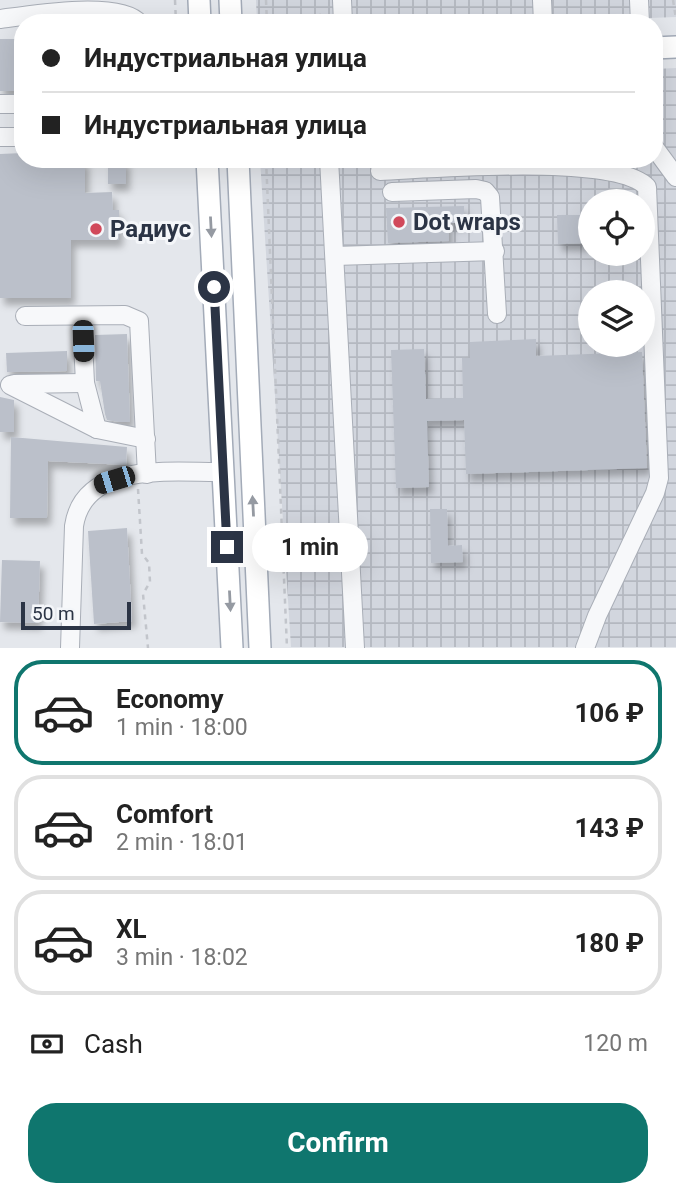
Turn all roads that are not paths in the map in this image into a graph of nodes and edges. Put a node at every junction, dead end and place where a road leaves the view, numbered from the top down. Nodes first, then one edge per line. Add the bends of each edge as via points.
1 (52, 6) edge
2 (20, 14) edge
3 (663, 159) edge
4 (202, 168) edge
5 (207, 168) edge
6 (238, 168) edge
7 (330, 168) edge
8 (486, 168) edge
9 (571, 168) edge
10 (380, 171) dead end
11 (676, 177) edge
12 (208, 181) junction
13 (392, 192) dead end
14 (495, 251) junction
15 (335, 256) junction
16 (497, 314) dead end
17 (25, 316) dead end
18 (83, 341) dead end
19 (85, 383) junction
20 (5, 385) edge
21 (97, 429) junction
22 (146, 439) junction
23 (223, 472) junction
24 (143, 482) junction
25 (70, 648) edge
26 (232, 648) edge
27 (260, 648) edge
28 (355, 648) edge
29 (585, 648) edge

1 - 2 street
3 - 11 street
4 - 12 street
5 - 12 main road
27 -> 6 main road
7 - 15 street
8 - 10 street
9 - 29 street via 625,175 647,187 659,478
12 -> 23 main road
13 - 14 street via 485,191 492,205
14 - 15 street
14 - 16 street
15 - 28 street
17 - 22 street via 125,316 139,321
18 - 19 street
19 - 20 street
19 - 21 street
20 - 21 street
21 - 22 street
22 - 24 street
23 - 24 street
23 -> 26 main road
24 - 25 street via 100,485 78,508

